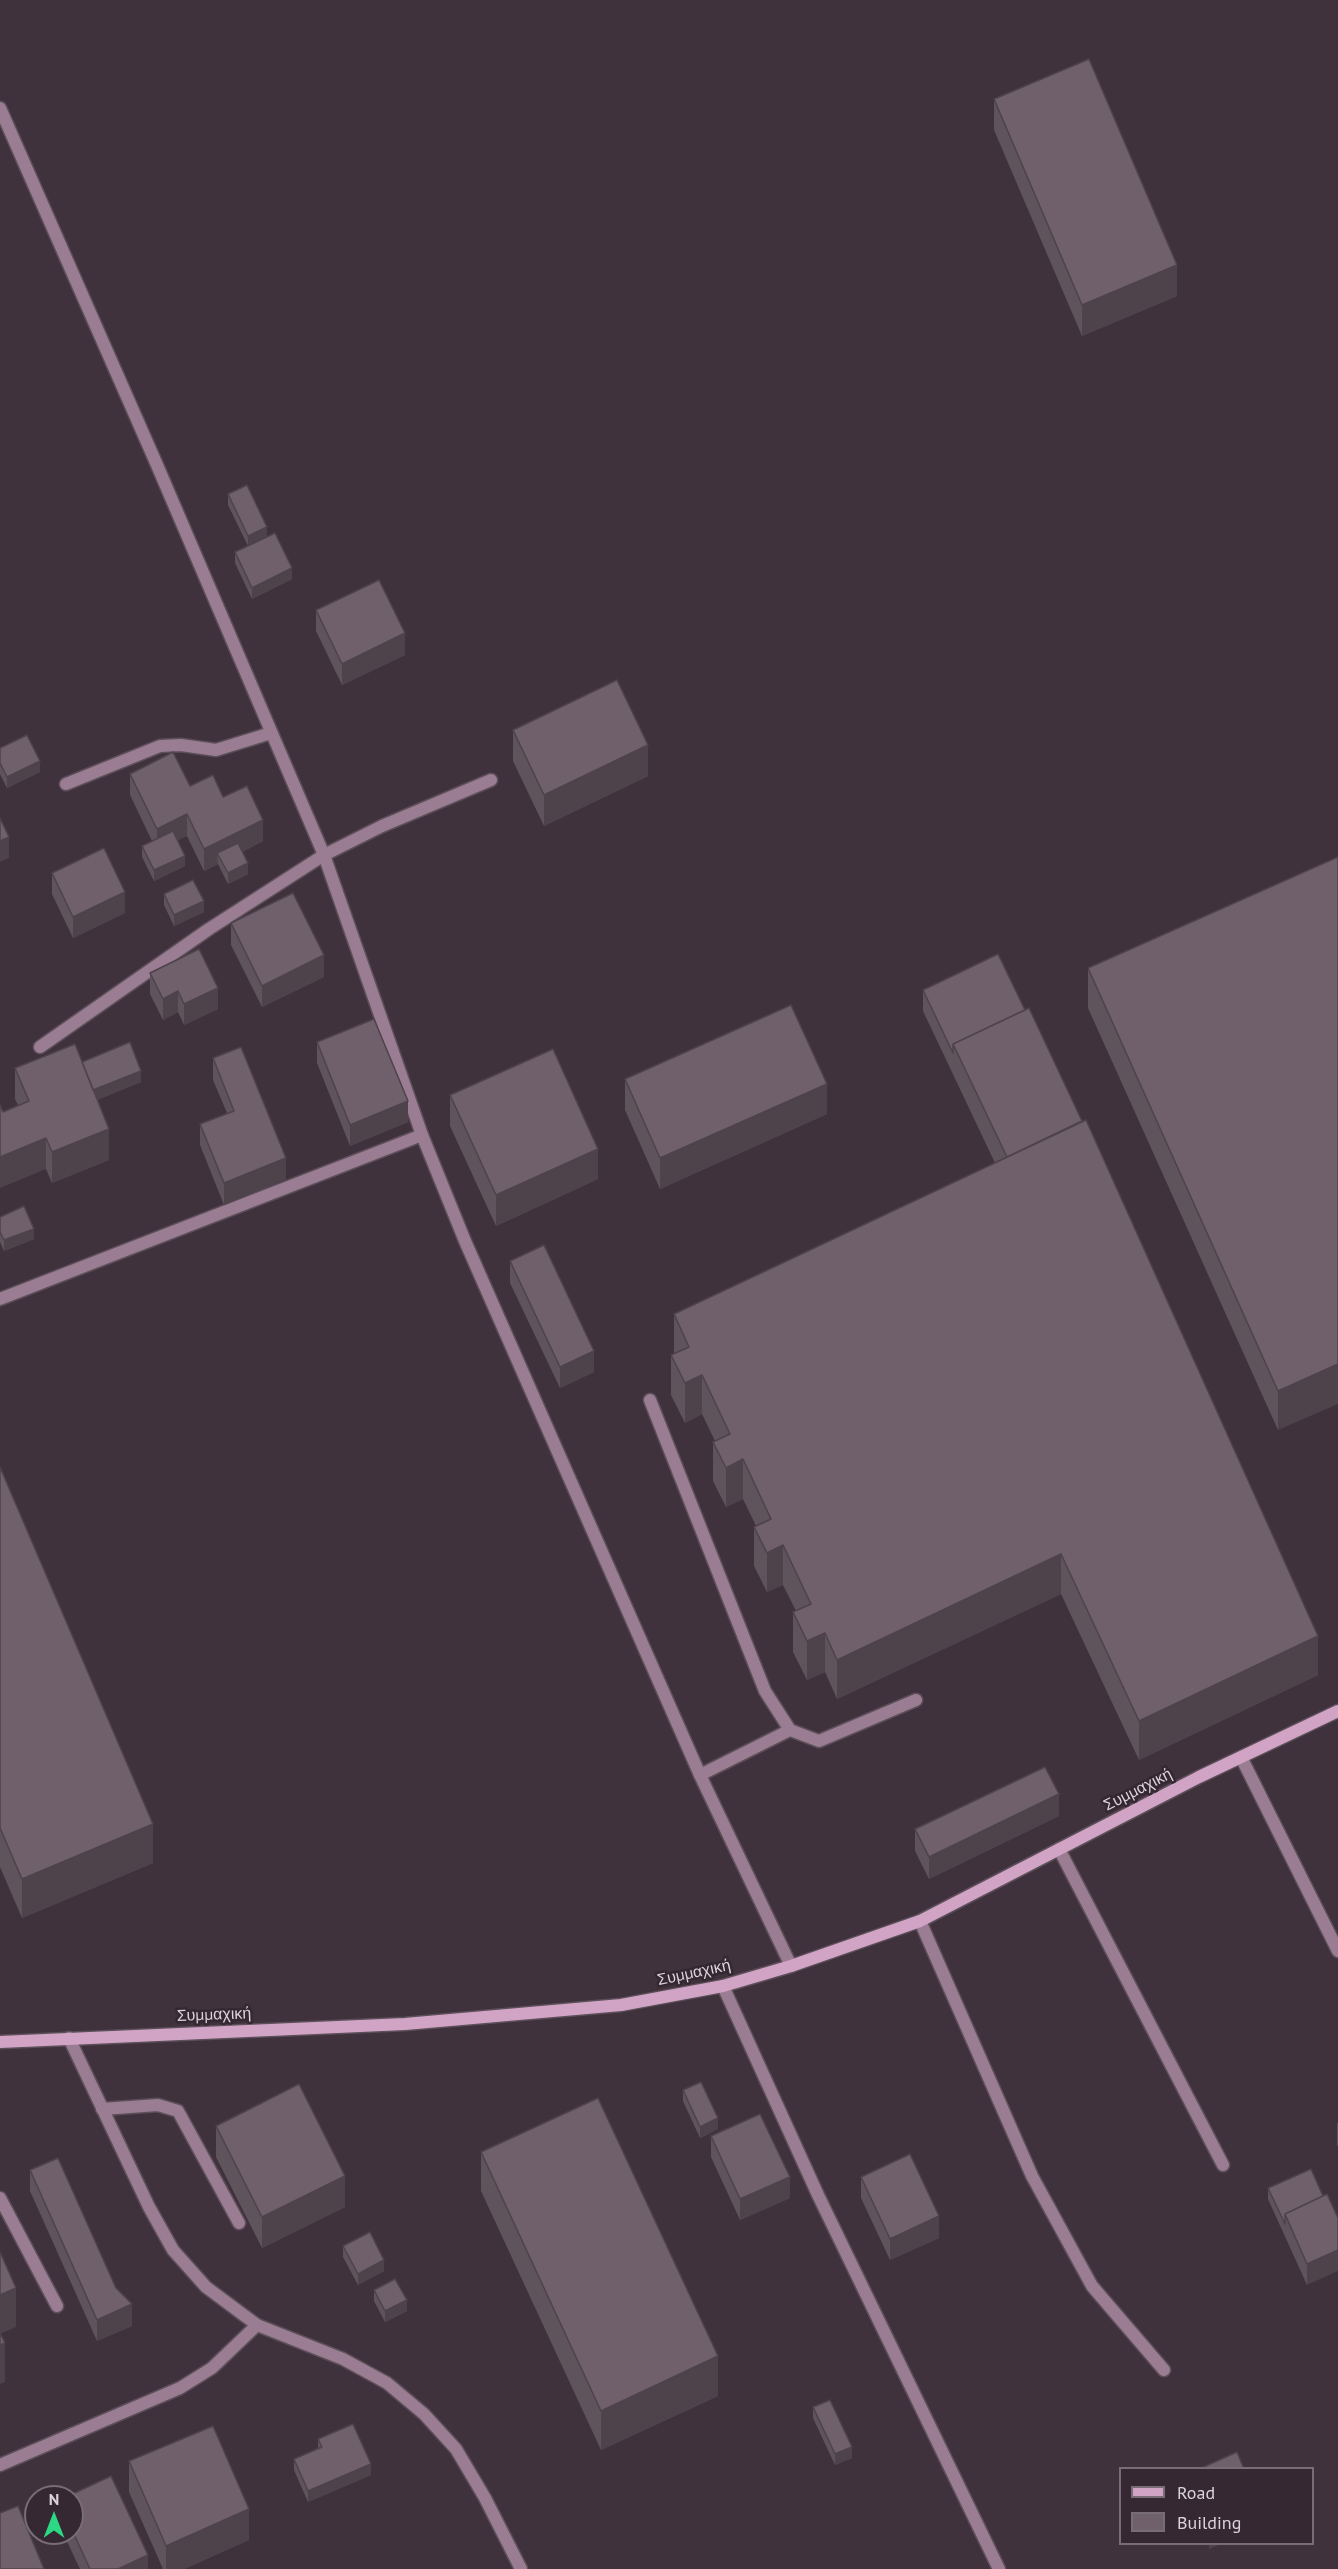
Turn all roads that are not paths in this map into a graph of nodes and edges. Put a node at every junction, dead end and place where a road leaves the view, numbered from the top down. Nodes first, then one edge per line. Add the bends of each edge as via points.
1 (0, 108) edge
2 (271, 733) junction
3 (491, 780) dead end
4 (66, 784) dead end
5 (324, 855) junction
6 (40, 1047) dead end
7 (422, 1135) junction
8 (0, 1299) edge
9 (650, 1400) dead end
10 (916, 1700) dead end
11 (1338, 1711) edge
12 (790, 1730) junction
13 (1241, 1757) junction
14 (700, 1775) junction
15 (1059, 1849) junction
16 (920, 1921) junction
17 (1338, 1951) edge
18 (791, 1966) junction
19 (723, 1986) junction
20 (69, 2038) junction
21 (0, 2042) edge
22 (102, 2109) junction
23 (1223, 2165) dead end
24 (0, 2198) edge
25 (239, 2223) dead end
26 (57, 2306) dead end
27 (257, 2325) junction
28 (1164, 2370) dead end
29 (0, 2465) edge
30 (521, 2569) edge
31 (999, 2569) edge

1 - 2 street
2 - 4 street via 216,750 159,746
2 - 5 street
3 - 5 street
5 - 6 street
5 - 7 street
7 - 8 street
7 - 14 street
9 - 12 street via 765,1691
10 - 12 street via 819,1741
11 - 13 street, Συμμαχική
12 - 14 street
13 - 15 street, Συμμαχική
13 - 17 street
14 - 18 street
15 - 16 street, Συμμαχική
15 - 23 street
16 - 18 street, Συμμαχική
16 - 28 street via 1032,2176 1092,2286
18 - 19 street, Συμμαχική
19 - 20 street, Συμμαχική via 621,2005 417,2023
19 - 31 street via 818,2195
20 - 21 street, Συμμαχική
20 - 22 street
22 - 25 street via 158,2105 178,2111
22 - 27 street via 173,2250 206,2287
24 - 26 street
27 - 29 street via 212,2368 180,2388
27 - 30 street via 343,2359 378,2378 424,2415 456,2449

